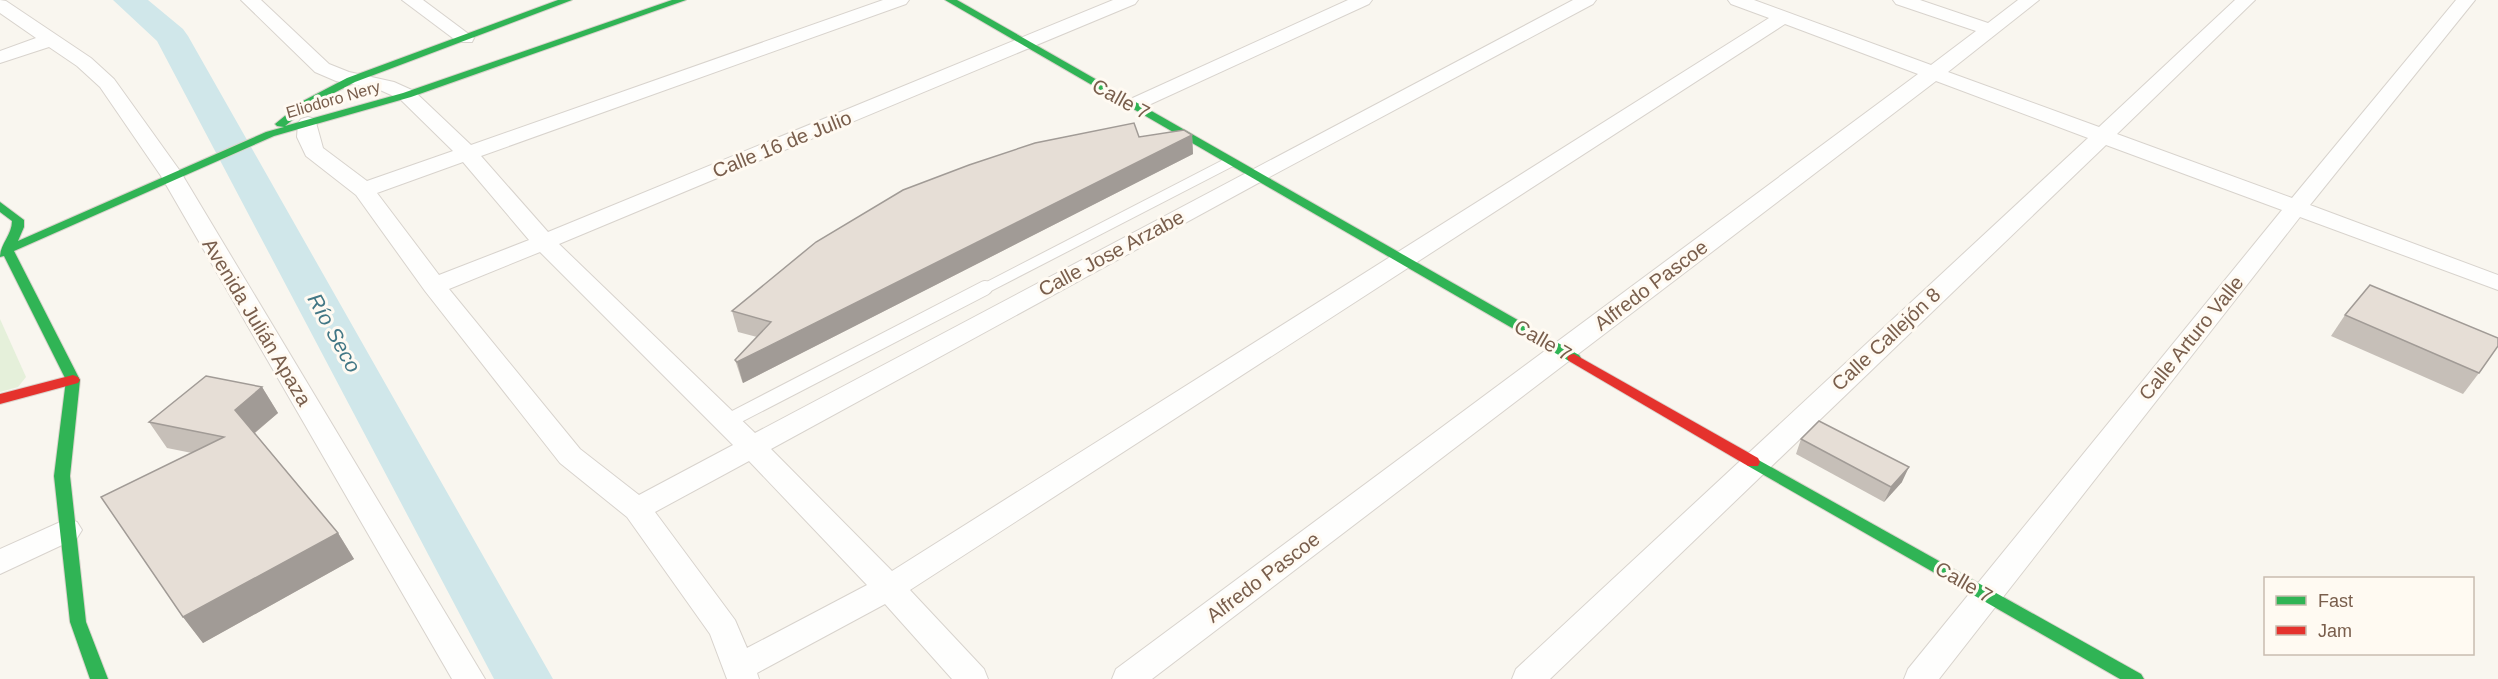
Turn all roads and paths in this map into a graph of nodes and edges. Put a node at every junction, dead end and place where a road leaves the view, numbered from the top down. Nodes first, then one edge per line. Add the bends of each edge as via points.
1 (250, 0) edge
2 (411, 0) edge
3 (567, 0) edge
4 (681, 0) edge
5 (900, 0) edge
6 (950, 0) edge
7 (1129, 0) edge
8 (1364, 0) edge
9 (1587, 0) edge
10 (1737, 0) edge
11 (1902, 0) edge
12 (2030, 0) edge
13 (2246, 0) edge
14 (2466, 0) edge
15 (0, 5) edge
16 (1783, 17) junction
17 (1990, 30) junction
18 (465, 38) junction
19 (50, 40) junction
20 (1023, 44) junction
21 (0, 57) edge
22 (1935, 73) junction
23 (351, 80) junction
24 (408, 94) junction
25 (1133, 105) junction
26 (308, 123) junction
27 (266, 136) junction
28 (2102, 136) junction
29 (468, 154) junction
30 (1230, 162) junction
31 (172, 176) junction
32 (1254, 176) junction
33 (364, 190) junction
34 (0, 206) edge
35 (2295, 209) junction
36 (544, 242) junction
37 (2, 250) edge
38 (1402, 259) junction
39 (2498, 283) edge
40 (434, 286) junction
41 (1562, 351) junction
42 (73, 380) junction
43 (0, 399) edge
44 (726, 422) junction
45 (753, 448) junction
46 (1754, 463) junction
47 (637, 509) junction
48 (67, 530) junction
49 (0, 562) edge
50 (889, 588) junction
51 (1986, 595) junction
52 (741, 673) edge
53 (99, 679) edge
54 (469, 679) edge
55 (972, 679) edge
56 (1128, 679) edge
57 (1528, 679) edge
58 (1920, 679) edge
59 (2135, 679) edge

1 - 23 street via 322,68
2 - 18 street
3 - 18 street, Eliodoro Nery
4 - 24 street, Eliodoro Nery
5 - 29 street
6 - 20 street, Calle 7
7 - 20 street, Calle 16 de Julio
8 - 25 street
9 - 32 street, Calle Jose Arzabe
10 - 16 street
11 - 17 street
12 - 17 street, Alfredo Pascoe
13 - 28 street, Calle Callejón 8
14 - 35 street, Calle Arturo Valle
15 - 19 street, Avenida Julián Apaza
16 - 22 street
16 - 38 street
17 - 22 street, Alfredo Pascoe
18 - 23 street, Eliodoro Nery
19 - 21 street
19 - 31 street, Avenida Julián Apaza via 107,83
20 - 25 street, Calle 7
20 - 36 street, Calle 16 de Julio
22 - 28 street
22 - 41 street, Alfredo Pascoe
23 - 24 street via 380,82
23 - 27 street, Eliodoro Nery via 307,103
24 - 26 street, Eliodoro Nery
24 - 29 street
25 - 30 street, Calle 7
26 - 27 street, Eliodoro Nery
26 - 33 street via 314,151
27 - 31 street
28 - 35 street
28 - 46 street, Calle Callejón 8
29 - 33 street
29 - 36 street
30 - 32 street, Calle 7
30 - 44 lane
31 - 37 street
31 - 54 street, Avenida Julián Apaza
32 - 38 street, Calle 7
32 - 45 street, Calle Jose Arzabe
33 - 40 street
34 - 37 street via 18,220 18,227
35 - 39 street
35 - 51 street, Calle Arturo Valle
36 - 40 street, Calle 16 de Julio
36 - 44 street
37 - 42 street
38 - 41 street, Calle 7
38 - 50 street
40 - 47 street via 570,456
41 - 46 street, Calle 7
41 - 56 street, Alfredo Pascoe
42 - 43 street
42 - 48 street via 62,476
44 - 45 street
45 - 47 street, Calle Jose Arzabe
45 - 50 street
46 - 51 street, Calle 7
46 - 57 street, Calle Callejón 8
47 - 52 street via 724,629
48 - 49 street
48 - 53 street via 78,622
50 - 52 street
50 - 55 street
51 - 58 street, Calle Arturo Valle
51 - 59 street, Calle 7

